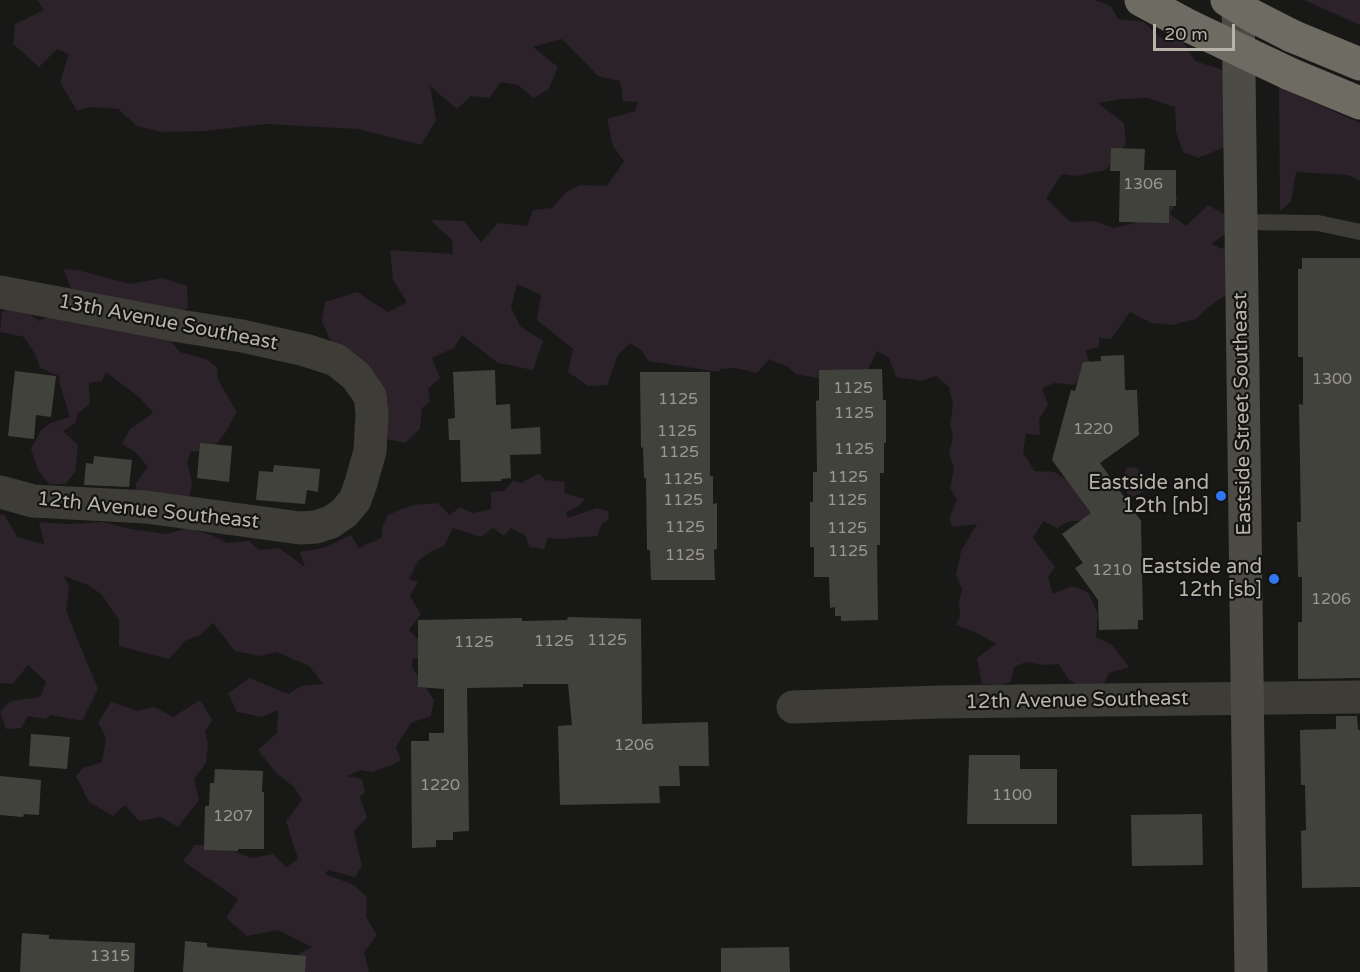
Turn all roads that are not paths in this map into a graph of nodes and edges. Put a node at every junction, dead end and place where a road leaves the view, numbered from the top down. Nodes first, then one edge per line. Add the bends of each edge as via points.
1 (1141, 0) edge
2 (1227, 0) edge
3 (1238, 0) edge
4 (1360, 64) edge
5 (1360, 103) edge
6 (1241, 222) junction
7 (1360, 232) edge
8 (0, 292) edge
9 (0, 492) edge
10 (332, 522) joint
11 (1360, 697) edge
12 (1246, 698) junction
13 (793, 707) dead end
14 (1251, 972) edge

1 - 5 highway, bridge via 1290,74
2 - 4 highway, bridge via 1292,36
3 - 6 street, Eastside Street Southeast
6 - 7 lane via 1318,223
6 - 12 street, Eastside Street Southeast
8 - 10 street, 13th Avenue Southeast via 242,336 336,360 356,376 370,396 372,431 355,500
9 - 10 street, 12th Avenue Southeast via 33,501 146,507 300,528
11 - 12 street, 12th Avenue Southeast
12 - 13 street, 12th Avenue Southeast
12 - 14 street, Eastside Street Southeast

